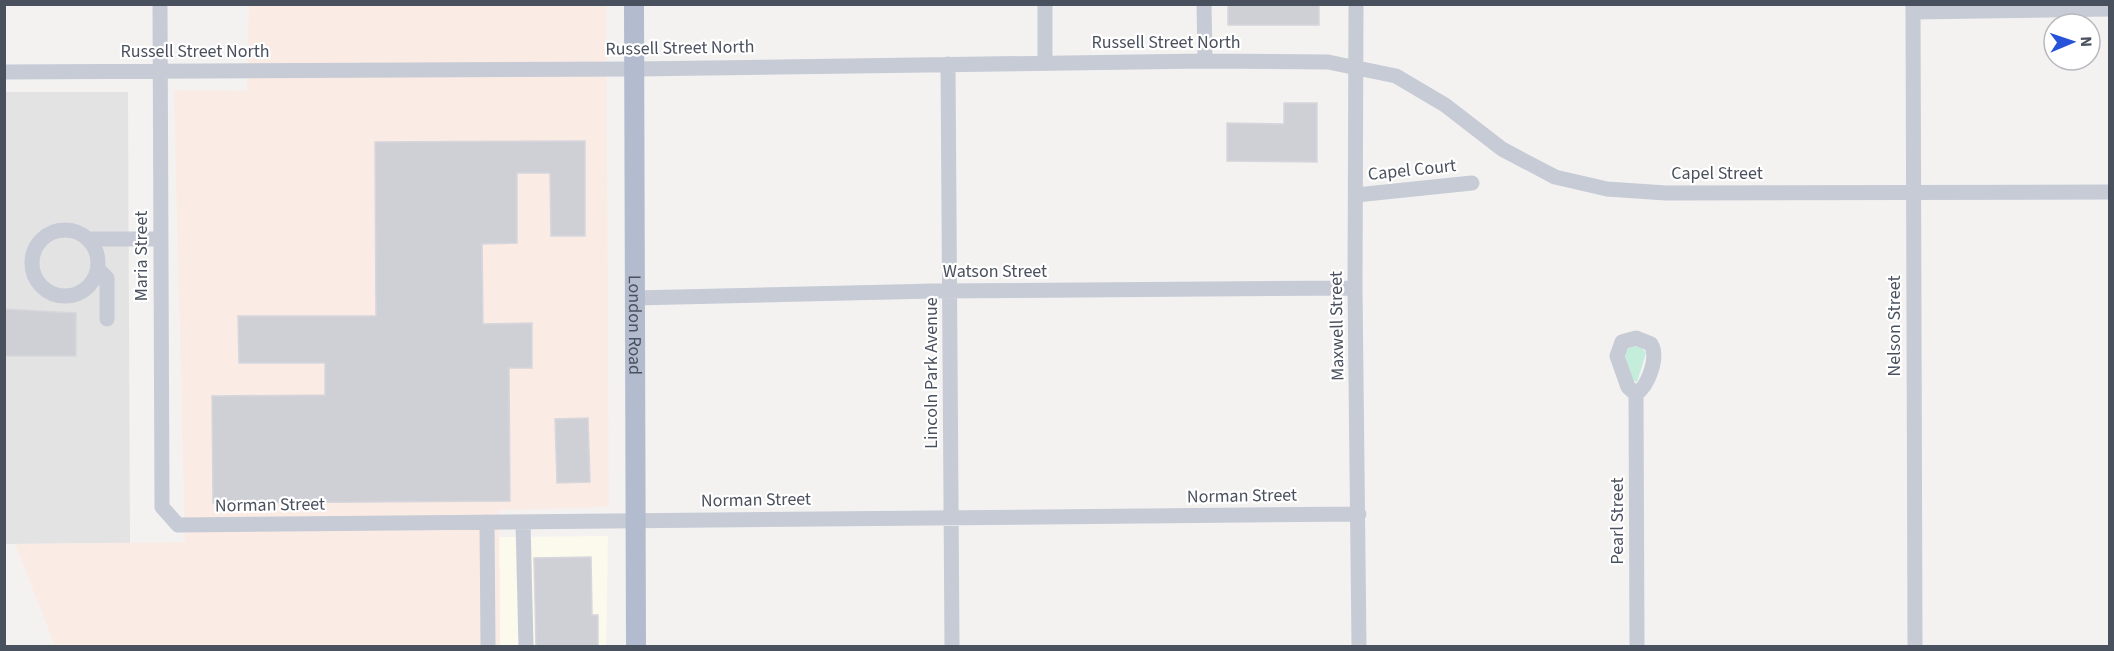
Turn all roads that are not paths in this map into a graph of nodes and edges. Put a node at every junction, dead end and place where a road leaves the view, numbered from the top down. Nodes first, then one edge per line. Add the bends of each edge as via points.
1 (160, 4) edge
2 (634, 4) edge
3 (1045, 4) edge
4 (1204, 4) edge
5 (1356, 4) edge
6 (1913, 8) edge
7 (2109, 9) edge
8 (1205, 61) junction
9 (1045, 63) junction
10 (948, 64) junction
11 (1356, 66) junction
12 (635, 69) junction
13 (160, 70) junction
14 (4, 72) edge
15 (1472, 183) dead end
16 (2109, 192) edge
17 (1913, 193) junction
18 (1356, 195) junction
19 (88, 239) junction
20 (161, 239) junction
21 (98, 269) junction
22 (1355, 288) junction
23 (950, 291) junction
24 (634, 297) junction
25 (107, 319) dead end
26 (1636, 394) dead end
27 (162, 507) joint
28 (1359, 514) junction
29 (951, 518) junction
30 (635, 521) junction
31 (487, 522) junction
32 (523, 522) junction
33 (488, 646) edge
34 (526, 646) edge
35 (636, 646) edge
36 (952, 646) edge
37 (1359, 646) edge
38 (1637, 646) edge
39 (1915, 646) edge

1 - 13 street, Maria Street
2 - 12 main road, London Road
3 - 9 street
4 - 8 street
5 - 11 street, Maxwell Street
6 - 7 street
6 - 17 street, Nelson Street
8 - 9 street, Russell Street North
8 - 11 street, Russell Street North via 1328,62
9 - 10 street, Russell Street North
10 - 12 street, Russell Street North
10 - 23 street, Lincoln Park Avenue
11 - 17 street, Capel Street via 1396,76 1445,105 1502,149 1555,177 1607,189 1666,193
11 - 18 street, Maxwell Street
12 - 13 street, Russell Street North
12 - 24 main road, London Road
13 - 14 street, Russell Street North
13 - 20 street, Maria Street
15 - 18 street, Capel Court
16 - 17 street, Capel Street
17 - 39 street, Nelson Street
18 - 22 street, Maxwell Street
19 - 20 street
19 - 21 street via 98,258
19 - 21 street via 70,230 49,234 35,250 33,272 45,290 66,297 87,289
20 - 27 street, Maria Street
21 - 25 street via 107,278
22 - 23 street, Watson Street
22 - 28 street, Maxwell Street
23 - 24 street, Watson Street
23 - 29 street, Lincoln Park Avenue
24 - 30 main road, London Road
26 - 38 street, Pearl Street
27 - 31 street, Norman Street via 178,525
28 - 29 street, Norman Street
28 - 37 street, Maxwell Street
29 - 30 street, Norman Street
29 - 36 street, Lincoln Park Avenue
30 - 32 street, Norman Street
30 - 35 main road, London Road
31 - 32 street, Norman Street
31 - 33 street
32 - 34 street

